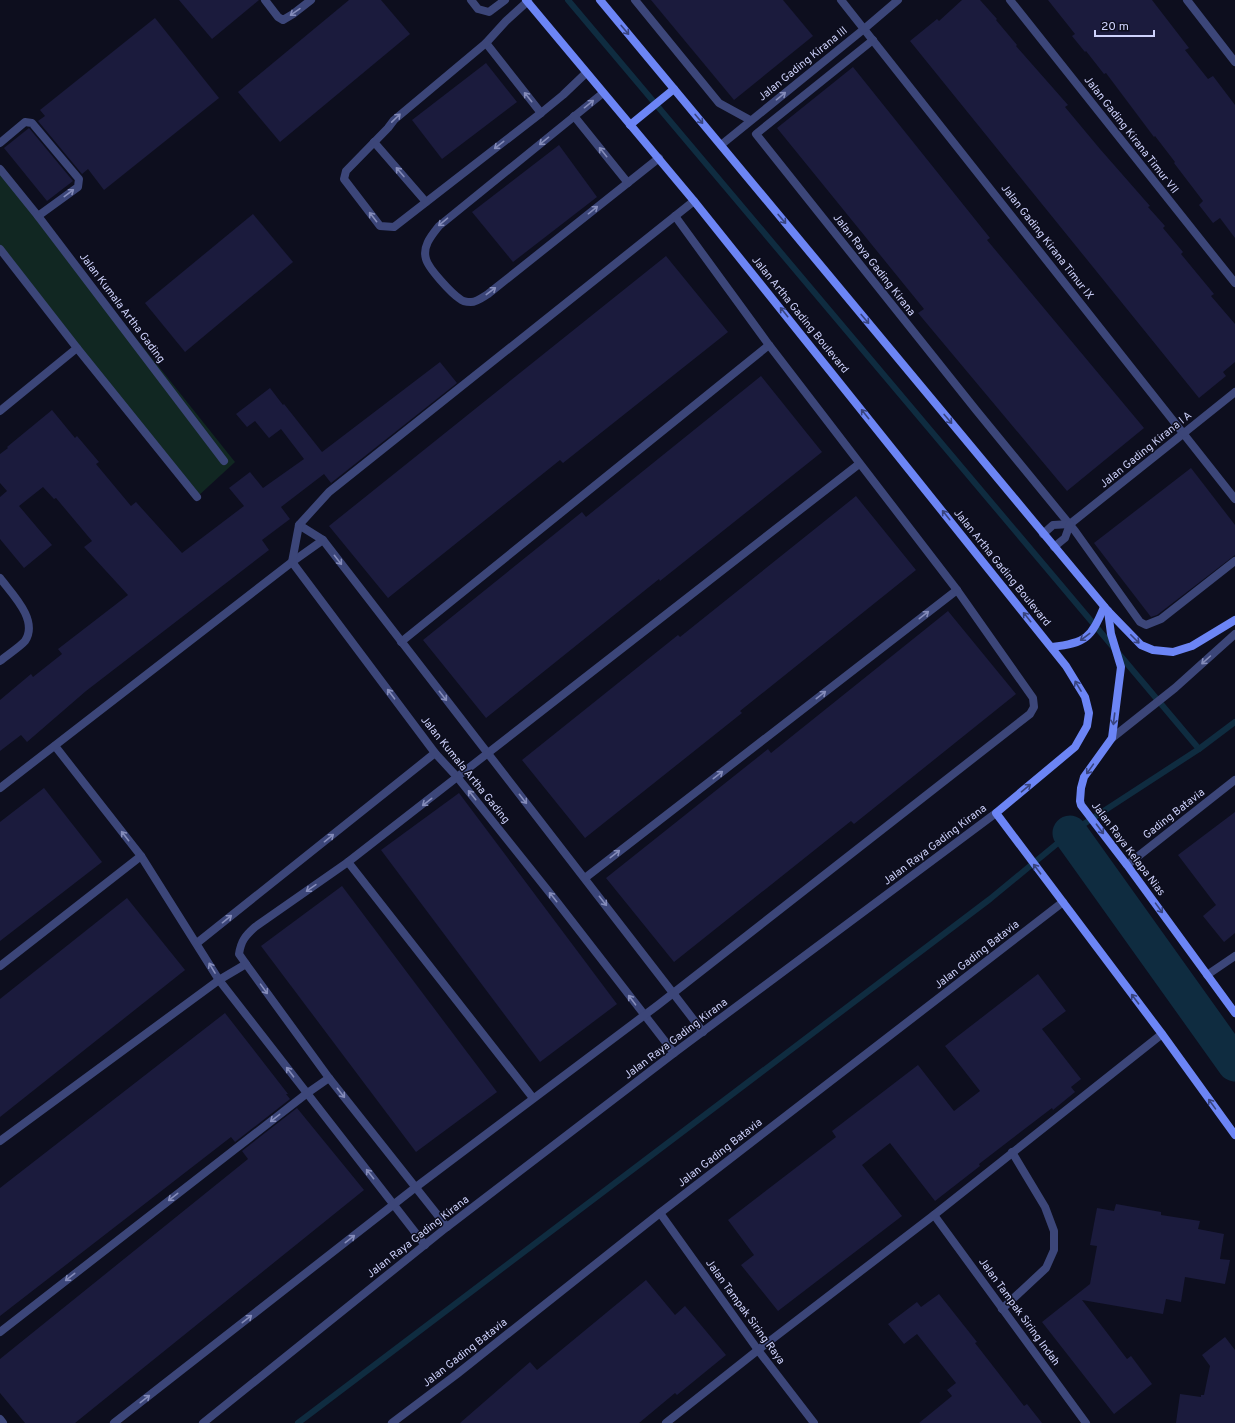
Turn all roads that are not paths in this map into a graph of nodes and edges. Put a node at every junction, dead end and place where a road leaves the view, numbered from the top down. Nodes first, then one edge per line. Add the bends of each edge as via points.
1 (265, 0) edge
2 (311, 0) edge
3 (471, 0) edge
4 (505, 0) edge
5 (600, 0) edge
6 (635, 0) edge
7 (841, 0) edge
8 (898, 0) edge
9 (1010, 0) edge
10 (1187, 0) edge
11 (527, 1) edge
12 (864, 29) junction
13 (873, 40) junction
14 (486, 43) junction
15 (1235, 62) edge
16 (586, 73) junction
17 (674, 89) junction
18 (603, 93) junction
19 (541, 113) junction
20 (574, 116) junction
21 (750, 120) junction
22 (630, 125) junction
23 (374, 142) junction
24 (0, 143) edge
25 (721, 145) junction
26 (659, 158) junction
27 (0, 169) edge
28 (628, 182) junction
29 (694, 201) junction
30 (426, 202) junction
31 (38, 216) junction
32 (675, 216) junction
33 (0, 249) edge
34 (1235, 283) edge
35 (769, 345) junction
36 (77, 348) junction
37 (1235, 392) edge
38 (0, 411) edge
39 (1184, 433) junction
40 (224, 461) dead end
41 (859, 464) junction
42 (197, 497) dead end
43 (1235, 499) edge
44 (1070, 524) junction
45 (299, 525) junction
46 (1043, 534) junction
47 (322, 540) junction
48 (1054, 547) junction
49 (1235, 561) edge
50 (292, 562) junction
51 (0, 578) edge
52 (957, 590) junction
53 (1106, 609) junction
54 (1235, 620) edge
55 (1235, 634) edge
56 (401, 642) junction
57 (1052, 647) junction
58 (0, 661) edge
59 (1112, 738) junction
60 (55, 746) junction
61 (435, 753) junction
62 (488, 754) junction
63 (458, 778) junction
64 (1235, 780) edge
65 (0, 788) edge
66 (996, 812) junction
67 (141, 856) junction
68 (348, 862) junction
69 (1127, 865) junction
70 (585, 878) junction
71 (1063, 902) junction
72 (196, 943) junction
73 (1235, 956) edge
74 (246, 964) junction
75 (0, 966) edge
76 (1207, 974) junction
77 (219, 980) junction
78 (673, 993) junction
79 (1235, 1013) edge
80 (644, 1015) junction
81 (703, 1032) junction
82 (1162, 1034) junction
83 (674, 1053) junction
84 (329, 1078) junction
85 (306, 1094) junction
86 (533, 1098) junction
87 (1235, 1136) edge
88 (0, 1141) edge
89 (1012, 1152) junction
90 (416, 1187) junction
91 (394, 1205) junction
92 (660, 1213) junction
93 (934, 1215) junction
94 (447, 1227) junction
95 (425, 1245) junction
96 (1002, 1309) junction
97 (0, 1332) edge
98 (758, 1350) junction
99 (0, 1419) edge
100 (3, 1423) edge
101 (114, 1423) edge
102 (203, 1423) edge
103 (392, 1423) edge
104 (666, 1423) edge
105 (814, 1423) edge
106 (1086, 1423) edge

2 -> 1 street via 283,20
3 - 4 street via 478,9 489,12
5 -> 17 main road
6 - 21 street via 719,103
7 - 12 street, Jalan Gading Kirana Timur IX
8 - 12 street, Jalan Gading Kirana III
9 - 34 street, Jalan Gading Kirana Timur VII
10 - 15 street
11 - 14 street
11 - 16 main road, Jalan Artha Gading Boulevard
12 - 13 street, Jalan Gading Kirana Timur IX
21 -> 12 street, Jalan Gading Kirana III
13 - 39 street, Jalan Gading Kirana Timur IX
13 - 44 street, Jalan Raya Gading Kirana via 756,134
19 -> 14 street
23 -> 14 street via 394,120
16 - 18 main road, Jalan Artha Gading Boulevard
16 - 19 street
17 - 22 main road
17 -> 25 main road
20 -> 18 street
18 - 22 main road, Jalan Artha Gading Boulevard
19 -> 30 street
28 -> 20 street
20 -> 28 street via 439,226 430,236 426,246 425,259 433,270 461,300 472,302 479,299
21 - 25 street, Jalan Gading Kirana III
22 - 26 main road, Jalan Artha Gading Boulevard
30 -> 23 street
30 -> 23 street via 394,226 380,226 344,179 346,171
31 -> 24 street via 78,187 79,179 32,123 25,122
25 -> 46 main road
26 - 28 street
26 - 29 main road, Jalan Artha Gading Boulevard
27 - 31 street, Jalan Kumala Artha Gading
29 - 32 street
57 -> 29 main road, Jalan Artha Gading Boulevard
31 - 40 street, Jalan Kumala Artha Gading
32 - 35 street
32 - 45 street via 329,492
33 - 36 street
35 - 41 street
35 - 56 street
36 - 38 street
36 - 42 street
37 - 39 street, Jalan Gading Kirana I A
39 - 43 street, Jalan Gading Kirana Timur IX
39 - 44 street, Jalan Gading Kirana I A
41 - 52 street
41 - 62 street
44 - 46 street via 1053,525
44 - 48 street via 1064,538
44 - 49 street via 1140,622 1146,625 1161,619
45 - 47 street
45 - 50 street
46 - 48 main road
47 - 50 street
47 -> 56 street
48 - 53 main road
50 - 60 street
61 -> 50 street, Jalan Kumala Artha Gading
51 - 58 street via 28,617 29,628 25,641
70 -> 52 street
52 - 78 street via 1033,698 1034,706 1030,714
53 -> 54 main road via 1141,645 1153,650 1173,652 1192,646
53 -> 57 main road via 1090,635 1080,642
53 -> 59 main road, Jalan Raya Kelapa Nias via 1120,667
55 -> 59 street via 1175,688
56 -> 62 street
66 -> 57 main road, Jalan Raya Gading Kirana via 1075,747 1086,726 1089,713 1084,697
59 -> 69 main road, Jalan Raya Kelapa Nias via 1084,777 1080,788 1080,801
60 - 65 street
67 -> 60 street
61 - 63 street, Jalan Kumala Artha Gading
72 -> 61 street
62 - 63 street
62 -> 70 street
63 -> 68 street
80 -> 63 street, Jalan Kumala Artha Gading
64 - 69 street, Gading Batavia
71 -> 66 main road
66 - 81 street, Jalan Raya Gading Kirana
67 - 72 street
67 - 75 street
68 -> 74 street via 246,934 240,944 239,954
68 - 86 street
69 -> 76 main road, Jalan Raya Kelapa Nias
70 -> 78 street
82 -> 71 main road
71 - 92 street, Jalan Gading Batavia
77 -> 72 street
73 - 76 street
74 - 77 street
74 -> 84 street
76 - 79 main road, Jalan Raya Kelapa Nias
85 -> 77 street
77 - 88 street
78 - 80 street
78 - 81 street
80 - 83 street, Jalan Kumala Artha Gading
80 - 86 street
81 - 83 street, Jalan Raya Gading Kirana
87 -> 82 main road
82 - 89 street
83 - 94 street, Jalan Raya Gading Kirana
84 - 85 street
84 -> 90 street
91 -> 85 street
85 -> 97 street
86 - 90 street
89 - 93 street
89 - 96 street via 1045,1207 1054,1231 1054,1250 1046,1268
90 - 91 street
90 - 94 street
91 - 95 street
101 -> 91 street
92 - 98 street, Jalan Tampak Siring Raya
92 - 103 street, Jalan Gading Batavia
93 - 96 street, Jalan Tampak Siring Indah
93 - 98 street
94 - 95 street, Jalan Raya Gading Kirana
95 - 102 street, Jalan Raya Gading Kirana
96 - 106 street, Jalan Tampak Siring Indah
98 - 104 street
98 - 105 street, Jalan Tampak Siring Raya
99 - 100 street

